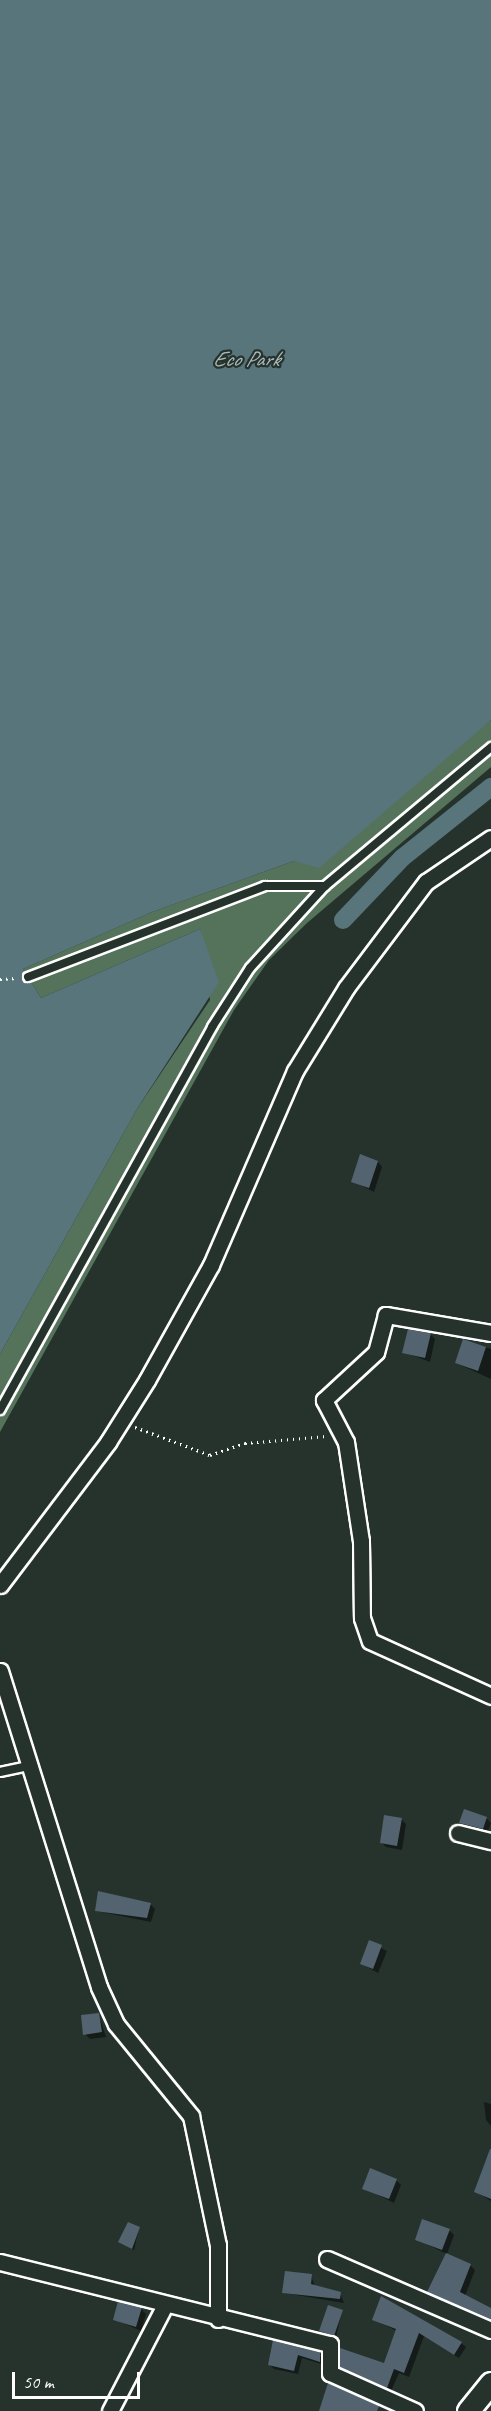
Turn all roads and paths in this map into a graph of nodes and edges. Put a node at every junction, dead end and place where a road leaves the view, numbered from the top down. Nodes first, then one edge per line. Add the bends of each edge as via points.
1 (491, 747) edge
2 (491, 838) edge
3 (325, 886) junction
4 (28, 977) joint
5 (0, 979) edge
6 (491, 1333) edge
7 (0, 1410) edge
8 (122, 1421) junction
9 (337, 1426) junction
10 (0, 1585) edge
11 (0, 1671) edge
12 (491, 1696) edge
13 (28, 1766) junction
14 (0, 1772) edge
15 (458, 1833) dead end
16 (491, 1841) edge
17 (327, 2259) dead end
18 (0, 2262) edge
19 (165, 2305) junction
20 (218, 2319) junction
21 (491, 2331) edge
22 (489, 2388) edge
23 (110, 2411) edge
24 (415, 2411) edge
25 (468, 2411) edge

1 - 3 lane
2 - 8 street via 426,882 346,988 287,1088 211,1265
3 - 4 lane via 265,886
3 - 7 lane via 250,968 212,1027
4 - 5 path
6 - 9 street via 383,1316 376,1352 324,1400
8 - 9 path via 210,1455 245,1443 318,1440
8 - 10 street
9 - 12 street via 346,1442 361,1541 364,1632 378,1646
11 - 13 street
13 - 14 lane
13 - 20 street via 99,1988 116,2024 194,2123 218,2245
15 - 16 street
17 - 21 street
18 - 19 street
19 - 20 street
19 - 23 street
20 - 24 street via 330,2344 330,2373
22 - 25 street

